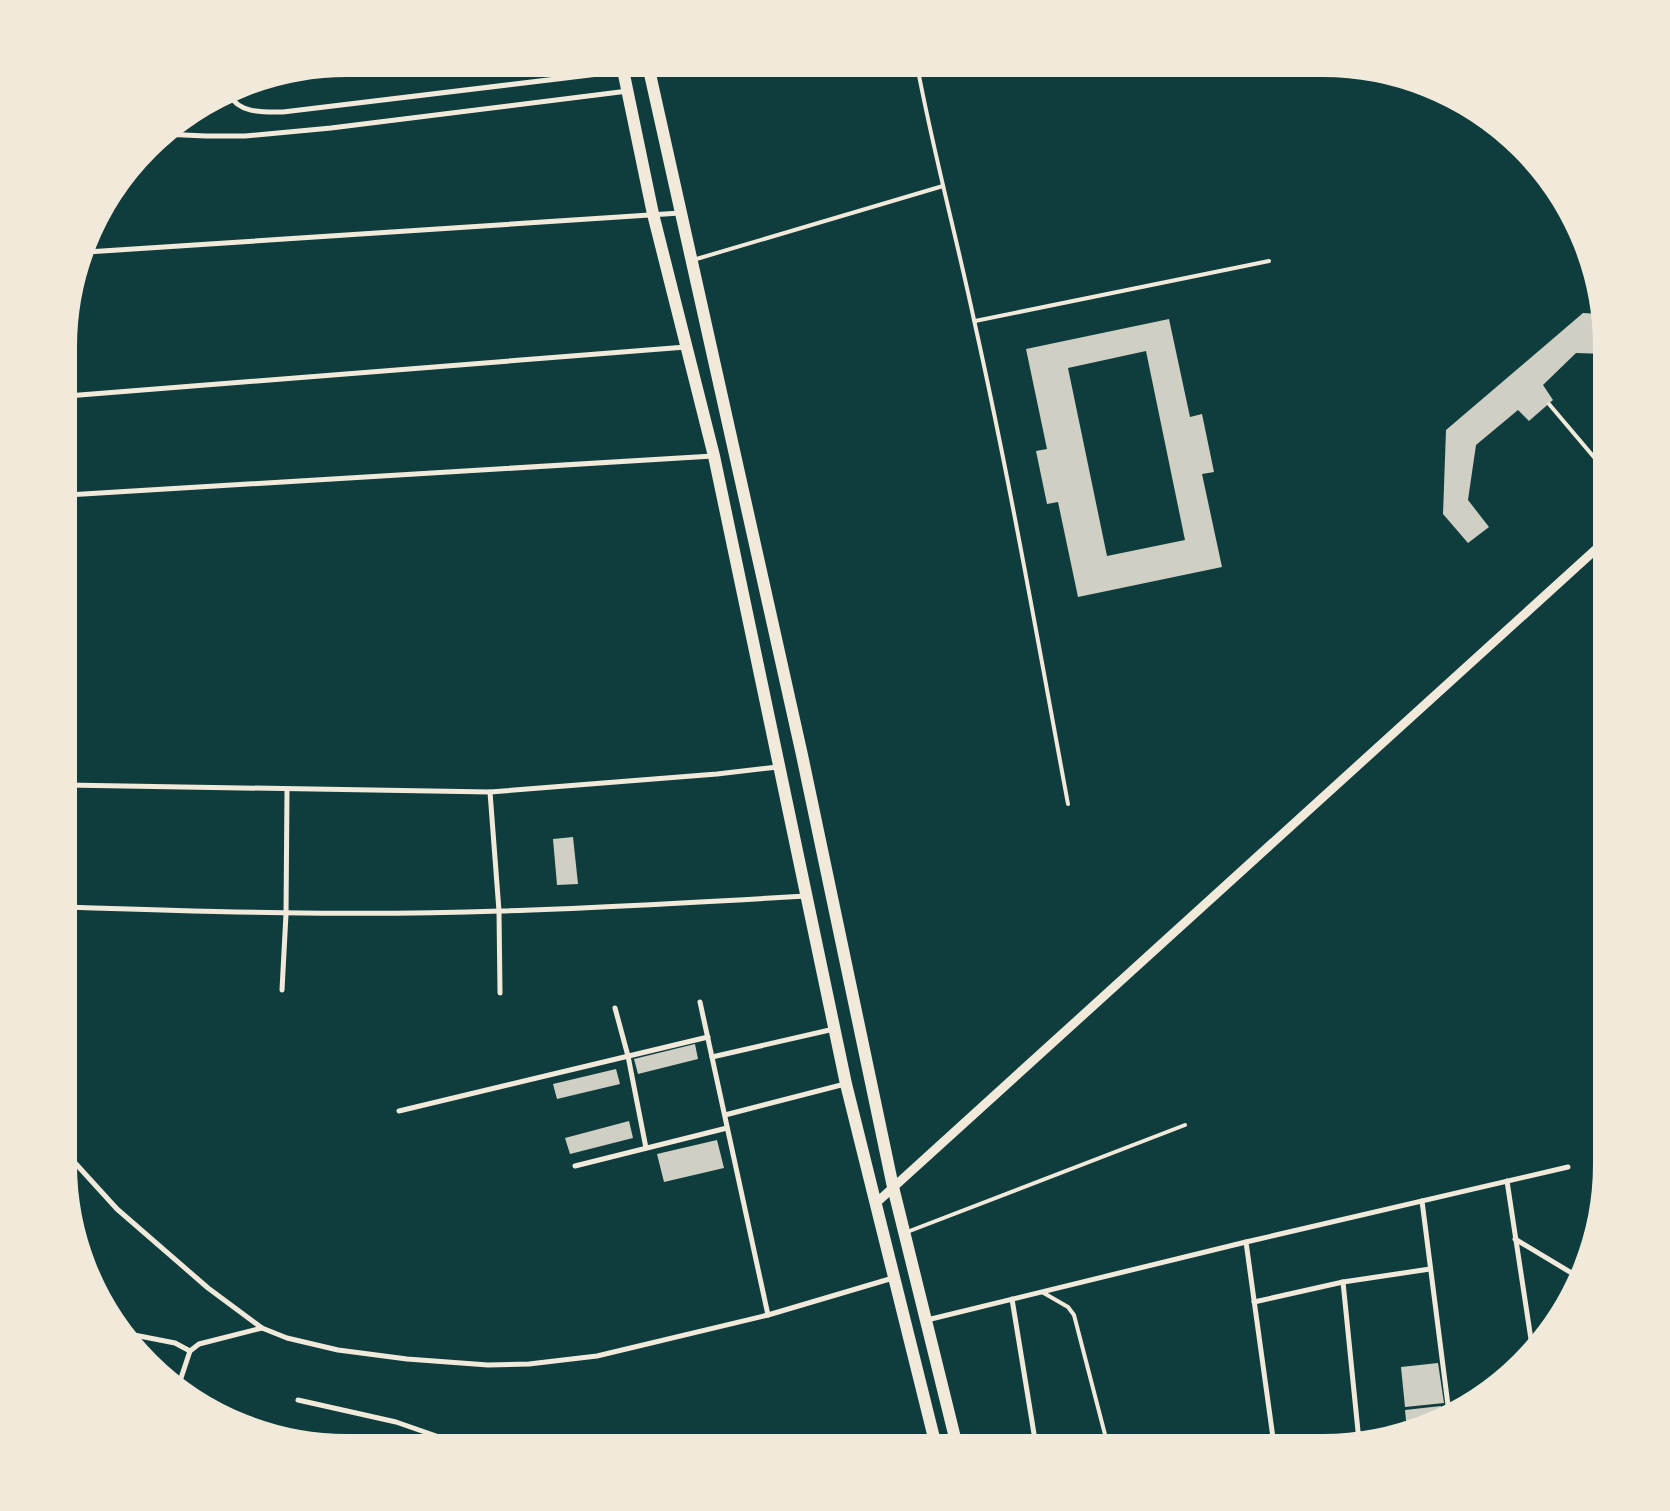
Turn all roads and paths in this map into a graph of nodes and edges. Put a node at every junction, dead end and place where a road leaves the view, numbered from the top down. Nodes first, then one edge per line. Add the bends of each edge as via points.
1 (577, 74) edge
2 (624, 74) edge
3 (650, 74) edge
4 (919, 74) edge
5 (628, 91) junction
6 (232, 99) edge
7 (175, 135) edge
8 (943, 186) junction
9 (681, 213) junction
10 (653, 214) junction
11 (91, 252) edge
12 (691, 260) junction
13 (1269, 261) dead end
14 (974, 321) junction
15 (686, 347) junction
16 (74, 395) edge
17 (1550, 404) dead end
18 (714, 456) junction
19 (1596, 459) edge
20 (74, 495) edge
21 (1596, 548) edge
22 (779, 767) junction
23 (74, 785) edge
24 (287, 790) junction
25 (490, 792) junction
26 (1068, 804) dead end
27 (807, 896) junction
28 (74, 907) edge
29 (499, 911) junction
30 (286, 914) junction
31 (282, 990) dead end
32 (500, 993) dead end
33 (700, 1002) dead end
34 (615, 1008) dead end
35 (834, 1029) junction
36 (708, 1037) junction
37 (628, 1056) junction
38 (712, 1057) junction
39 (846, 1084) junction
40 (399, 1111) dead end
41 (725, 1114) junction
42 (1185, 1125) dead end
43 (728, 1128) junction
44 (646, 1148) junction
45 (74, 1162) edge
46 (575, 1166) dead end
47 (1568, 1167) dead end
48 (1507, 1181) junction
49 (893, 1187) junction
50 (1422, 1201) junction
51 (875, 1204) junction
52 (905, 1233) junction
53 (1516, 1239) junction
54 (1246, 1242) junction
55 (1430, 1269) junction
56 (1573, 1274) edge
57 (893, 1278) junction
58 (1342, 1282) junction
59 (1042, 1292) junction
60 (1012, 1299) junction
61 (1254, 1302) junction
62 (768, 1315) junction
63 (927, 1320) junction
64 (262, 1328) junction
65 (133, 1335) edge
66 (1531, 1341) edge
67 (190, 1351) junction
68 (180, 1381) edge
69 (298, 1400) dead end
70 (1448, 1407) edge
71 (1358, 1435) edge
72 (439, 1437) edge
73 (934, 1437) edge
74 (955, 1437) edge
75 (1035, 1437) edge
76 (1106, 1437) edge
77 (1273, 1437) edge

1 - 6 street via 283,112 261,112 241,107
2 - 5 main road
3 - 9 main road
4 - 8 lane
5 - 7 street via 331,128 245,136
5 - 10 main road
8 - 12 lane
8 - 14 lane
9 - 10 street
9 - 12 main road
10 - 11 street
10 - 15 main road
12 - 49 main road via 802,755
13 - 14 lane
14 - 26 lane via 1016,522
15 - 16 street
15 - 18 main road
17 - 19 lane
18 - 20 street
18 - 22 main road
21 - 49 street
22 - 25 street
22 - 27 main road
23 - 24 street
24 - 25 street
24 - 30 street
25 - 29 street
27 - 29 street
27 - 35 main road
28 - 30 street
29 - 30 street
29 - 32 street
30 - 31 street
33 - 36 street
34 - 37 street
35 - 38 street
35 - 39 main road
36 - 37 street
36 - 38 street
37 - 40 street
37 - 44 street
38 - 41 street
39 - 41 street
39 - 51 main road
41 - 43 street
42 - 52 lane
43 - 44 street
43 - 62 street
44 - 46 street
45 - 64 street via 117,1209 208,1288
47 - 48 street
48 - 50 street
48 - 53 street
49 - 51 street
49 - 52 main road
50 - 54 street
50 - 55 street
51 - 57 main road
52 - 63 main road
53 - 56 street
53 - 66 street
54 - 59 street
54 - 61 street
55 - 58 street
55 - 70 street
57 - 62 street
57 - 73 main road
58 - 61 street
58 - 71 street
59 - 60 street
59 - 76 lane via 1068,1307 1074,1315
60 - 63 street
60 - 75 street
61 - 77 street
62 - 64 street via 597,1356 529,1364 488,1365 338,1350 287,1338
63 - 74 main road
64 - 67 street via 199,1344
65 - 67 street via 175,1343
67 - 68 street
69 - 72 street via 396,1422

